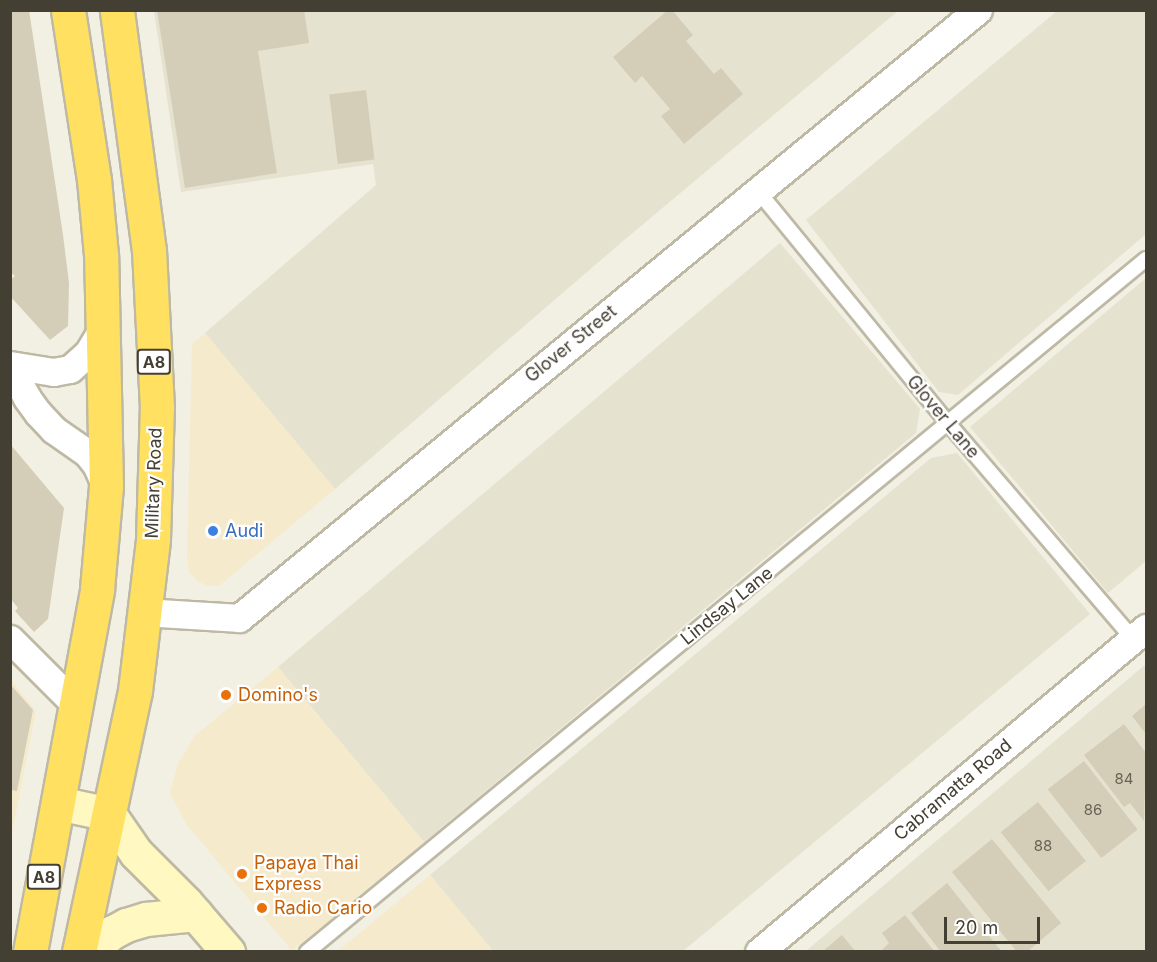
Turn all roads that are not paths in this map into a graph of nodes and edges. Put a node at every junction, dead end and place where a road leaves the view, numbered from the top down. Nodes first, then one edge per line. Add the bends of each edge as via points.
1 (68, 10) edge
2 (117, 10) edge
3 (978, 10) edge
4 (758, 191) junction
5 (1146, 259) edge
6 (104, 326) junction
7 (10, 366) edge
8 (948, 423) junction
9 (106, 486) junction
10 (144, 612) junction
11 (1140, 634) edge
12 (10, 639) edge
13 (77, 706) junction
14 (58, 803) junction
15 (109, 814) junction
16 (196, 914) junction
17 (30, 951) edge
18 (80, 951) edge
19 (92, 951) edge
20 (228, 951) edge
21 (307, 951) edge
22 (759, 951) edge

1 - 6 highway, A8 via 98,221
2 - 10 highway, Military Road / A8 via 149,251 157,408 153,539
3 - 4 street, Glover Street
4 - 8 lane, Glover Lane
4 - 10 street, Glover Street via 239,618
5 - 8 lane, Lindsay Lane
6 - 7 street via 88,353 70,369 53,372
6 - 9 highway, A8
7 - 9 street via 38,413 54,430 87,453
8 - 11 lane, Glover Lane
8 - 21 lane, Lindsay Lane
9 - 13 highway, A8 via 97,589
10 - 15 highway, Military Road / A8 via 135,691
11 - 22 street, Cabramatta Road
12 - 13 street
13 - 14 highway, A8
14 - 15 main road
14 - 17 highway, A8
15 - 16 main road via 136,853
15 - 18 highway, Military Road / A8
16 - 19 main road via 126,925
16 - 20 main road

